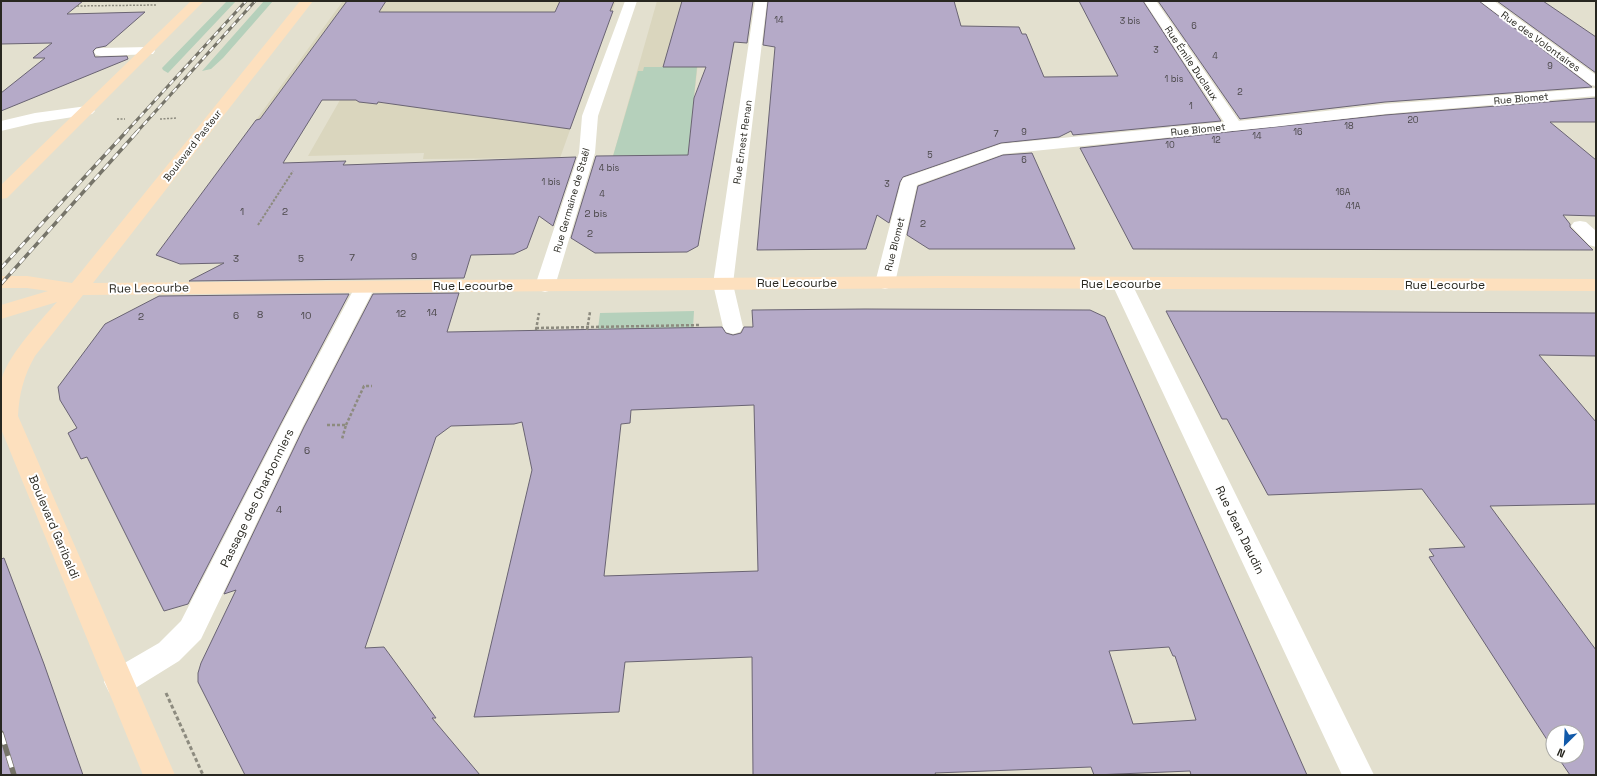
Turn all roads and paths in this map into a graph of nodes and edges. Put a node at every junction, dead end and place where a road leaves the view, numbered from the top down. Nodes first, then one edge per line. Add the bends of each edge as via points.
1 (198, 1) edge
2 (307, 1) edge
3 (631, 1) edge
4 (761, 1) edge
5 (1150, 1) edge
6 (1486, 1) edge
7 (158, 5) dead end
8 (77, 6) dead end
9 (148, 51) junction
10 (100, 52) dead end
11 (1596, 82) edge
12 (1596, 92) edge
13 (88, 111) junction
14 (178, 118) dead end
15 (160, 119) dead end
16 (1234, 125) junction
17 (1, 126) edge
18 (293, 170) dead end
19 (1, 194) edge
20 (258, 225) dead end
21 (1580, 226) dead end
22 (1596, 241) edge
23 (1, 282) edge
24 (884, 283) junction
25 (723, 284) junction
26 (1122, 284) junction
27 (1596, 285) edge
28 (545, 286) junction
29 (365, 287) junction
30 (76, 289) junction
31 (592, 306) dead end
32 (1, 312) edge
33 (539, 314) dead end
34 (704, 325) dead end
35 (733, 327) dead end
36 (587, 328) junction
37 (372, 386) dead end
38 (346, 425) dead end
39 (152, 662) junction
40 (120, 682) junction
41 (159, 775) edge
42 (203, 775) edge
43 (1358, 775) edge

1 - 9 main road
2 - 30 main road, Boulevard Pasteur
3 - 28 street, Rue Germaine de Staël via 590,116 587,153
4 - 25 street, Rue Ernest Renan
5 - 16 street, Rue Émile Duclaux
6 - 11 street, Rue des Volontaires
7 - 8 path
9 - 10 street
9 - 13 main road
12 - 16 street, Rue Blomet
13 - 17 street via 20,120
13 - 19 main road
14 - 15 path
16 - 24 street, Rue Blomet via 1001,149 909,182
18 - 20 path
21 - 22 street
23 - 30 main road via 27,282
24 - 25 main road, Rue Lecourbe
24 - 26 main road, Rue Lecourbe
25 - 28 main road, Rue Lecourbe
25 - 35 street
26 - 27 main road, Rue Lecourbe
26 - 43 street, Rue Jean Daudin
28 - 29 main road, Rue Lecourbe
29 - 30 main road, Rue Lecourbe
29 - 39 street, Passage des Charbonniers via 292,426 191,630 169,652
30 - 32 main road, Rue Lecourbe
30 - 40 main road, Boulevard Garibaldi via 28,352 13,377 7,396 6,416
31 - 36 path
33 - 36 path via 536,329
34 - 36 path
37 - 38 path via 364,386
39 - 40 street, Passage des Charbonniers
39 - 42 path
40 - 41 main road, Boulevard Garibaldi

